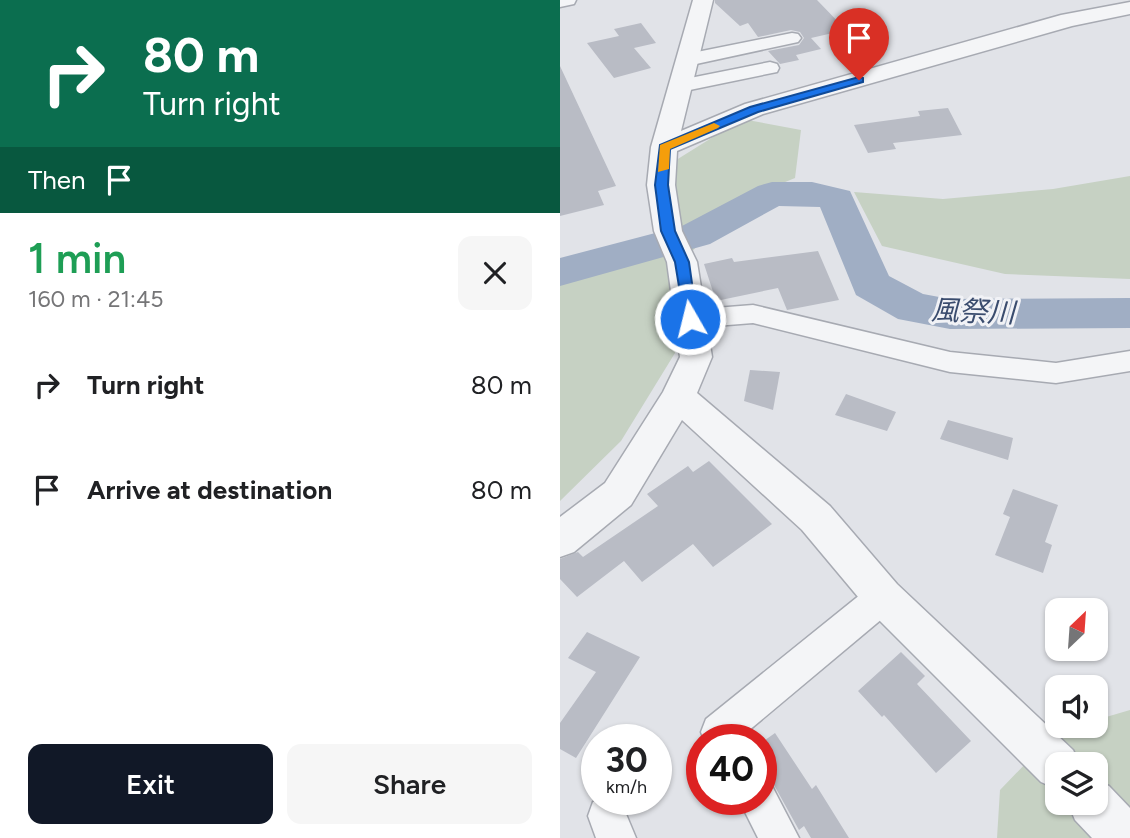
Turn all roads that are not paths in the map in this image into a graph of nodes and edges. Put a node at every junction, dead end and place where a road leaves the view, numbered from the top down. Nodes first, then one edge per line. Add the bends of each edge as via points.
1 (568, 0) edge
2 (703, 0) edge
3 (560, 2) edge
4 (1130, 8) edge
5 (792, 38) dead end
6 (687, 60) junction
7 (771, 68) dead end
8 (680, 86) junction
9 (664, 147) junction
10 (690, 319) junction
11 (1130, 361) edge
12 (678, 397) junction
13 (560, 540) edge
14 (883, 597) junction
15 (729, 724) edge
16 (1045, 754) edge
17 (766, 815) edge
18 (1103, 815) edge
19 (779, 838) edge
20 (1125, 838) edge

1 - 3 street
2 - 6 street
4 - 9 street via 1069,20 754,109
5 - 6 street
6 - 8 street
7 - 8 street
8 - 9 street
9 - 10 street via 661,185 668,231 682,262
10 - 11 street via 753,314 950,362 1056,373
10 - 12 street via 696,357
12 - 13 street via 618,494
12 - 14 street via 816,518
14 - 15 street
14 - 16 street
17 - 19 street
18 - 20 street

